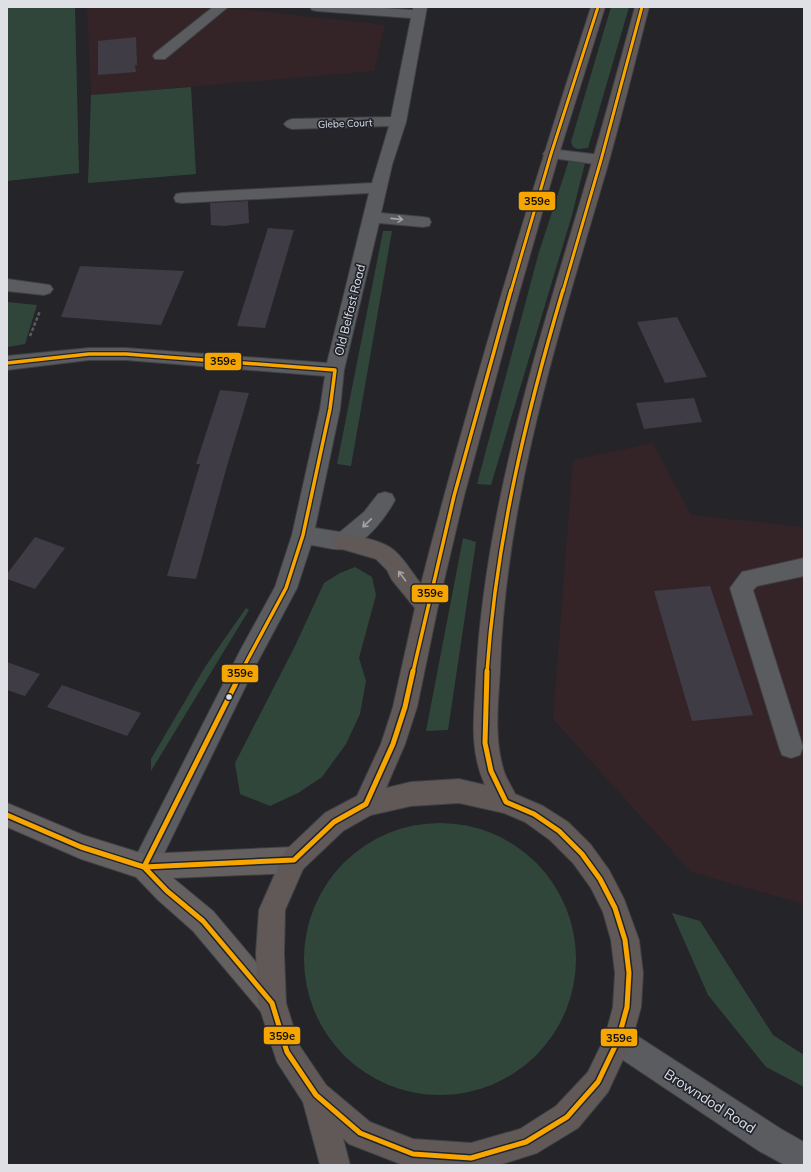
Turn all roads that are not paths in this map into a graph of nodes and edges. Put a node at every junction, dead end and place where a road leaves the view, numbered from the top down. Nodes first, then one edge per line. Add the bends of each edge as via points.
1 (221, 7) edge
2 (317, 7) edge
3 (598, 7) edge
4 (642, 7) edge
5 (420, 11) edge
6 (160, 56) dead end
7 (398, 122) junction
8 (292, 124) dead end
9 (551, 154) junction
10 (601, 160) junction
11 (379, 188) junction
12 (182, 198) dead end
13 (372, 217) junction
14 (423, 222) dead end
15 (7, 285) edge
16 (44, 289) road end
17 (14, 363) edge
18 (335, 370) junction
19 (385, 500) dead end
20 (302, 535) junction
21 (343, 541) junction
22 (804, 567) edge
23 (427, 606) junction
24 (791, 747) dead end
25 (506, 802) junction
26 (366, 804) junction
27 (7, 815) edge
28 (294, 860) junction
29 (144, 867) junction
30 (272, 1003) junction
31 (618, 1040) junction
32 (316, 1095) junction
33 (517, 1154) edge
34 (804, 1159) edge
35 (335, 1165) edge

1 - 6 street
2 - 5 street
3 - 9 highway
4 - 10 highway
5 - 7 street, Old Belfast Road
7 - 8 street, Glebe Court
7 - 11 street, Old Belfast Road
9 - 10 street
9 - 23 highway via 454,496
10 - 25 highway via 522,440 498,562 489,645 485,743 491,771
11 - 12 street
11 - 13 street, Old Belfast Road
13 -> 14 street
13 - 18 street, Old Belfast Road
15 - 16 street
17 - 18 street via 89,354 126,354
18 - 20 street, Old Belfast Road via 330,409
19 -> 21 street via 364,527
20 - 21 street
20 - 29 street, Old Belfast Road via 286,588 249,656
23 -> 21 highway via 400,574 395,564 383,553
22 - 24 street via 750,578 741,588
23 - 26 highway via 405,707 393,744
25 - 26 highway via 459,791 411,794
25 - 31 highway via 534,814 576,848 600,879 615,908 625,940 629,973 627,1006
26 - 28 highway via 334,822
27 - 29 main road via 81,847
28 - 29 main road
28 - 30 highway via 272,910
29 - 30 main road via 167,891 203,921
30 - 32 highway via 287,1052
31 - 33 highway via 598,1082 567,1117
31 - 34 street, Browndod Road via 763,1136
32 - 33 highway via 360,1133 413,1154 471,1158
32 - 35 highway

